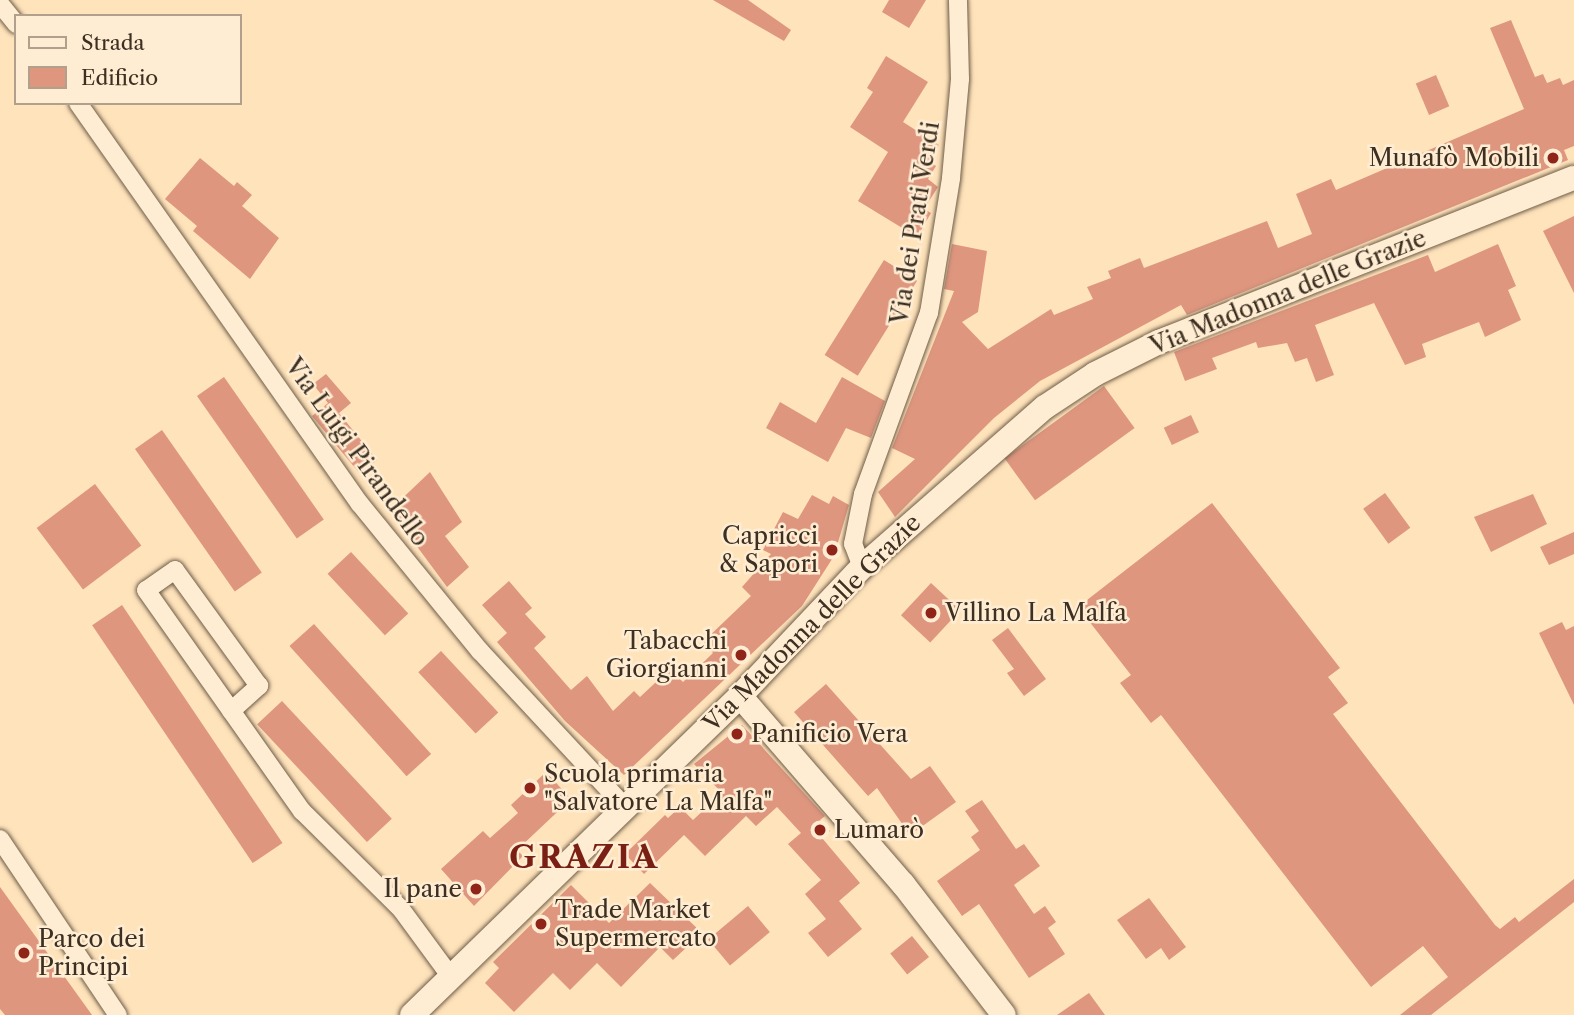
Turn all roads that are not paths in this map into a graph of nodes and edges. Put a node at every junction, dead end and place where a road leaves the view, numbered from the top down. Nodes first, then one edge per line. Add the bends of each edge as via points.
1 (958, 0) edge
2 (0, 4) edge
3 (14, 22) edge
4 (79, 105) edge
5 (1574, 178) edge
6 (862, 567) junction
7 (740, 696) junction
8 (231, 711) junction
9 (625, 807) junction
10 (0, 839) edge
11 (451, 977) junction
12 (118, 1015) edge
13 (412, 1015) edge
14 (1004, 1015) edge

1 - 6 street, Via dei Prati Verdi via 960,79 945,218 918,349 863,494 853,544
2 - 3 street
4 - 9 street, Via Luigi Pirandello via 360,504 480,651
5 - 6 main road, Via Madonna delle Grazie via 1159,342 1095,374 998,445
6 - 7 main road, Via Madonna delle Grazie
7 - 9 main road, Via Madonna delle Grazie
7 - 14 main road via 903,884
8 - 8 street via 146,590 175,570 259,686
8 - 11 street via 302,811 401,909
9 - 11 main road, Via Madonna delle Grazie
10 - 12 street
11 - 13 main road, Via Madonna delle Grazie

